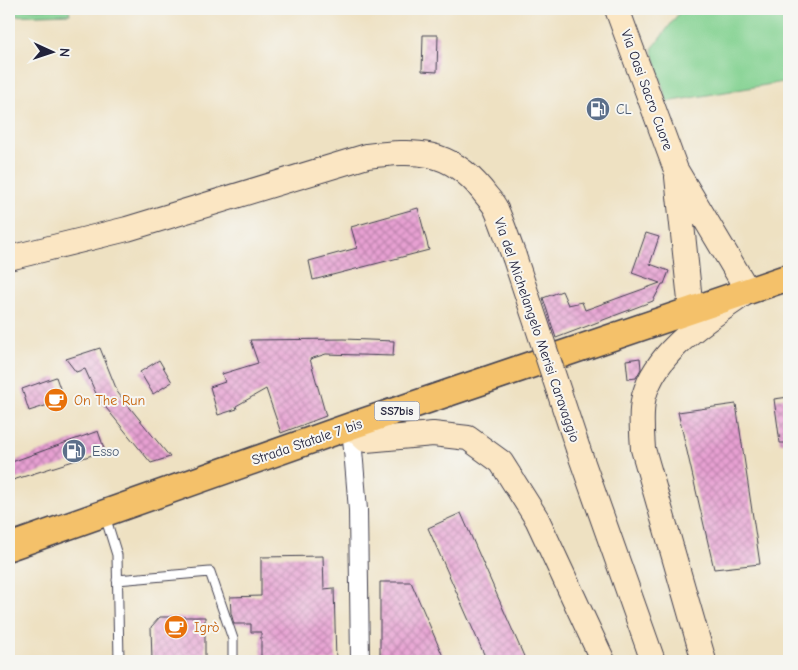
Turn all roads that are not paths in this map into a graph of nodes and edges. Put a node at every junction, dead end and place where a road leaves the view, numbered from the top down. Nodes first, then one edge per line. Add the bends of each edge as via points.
1 (619, 13) edge
2 (676, 170) junction
3 (9, 258) edge
4 (789, 277) edge
5 (748, 291) junction
6 (691, 310) junction
7 (351, 426) junction
8 (104, 514) junction
9 (14, 542) edge
10 (117, 580) junction
11 (119, 661) edge
12 (233, 661) edge
13 (360, 661) edge
14 (603, 661) edge
15 (653, 661) edge
16 (704, 661) edge

1 - 2 street, Via Oasi Sacro Cuore
2 - 5 street, Via Oasi Sacro Cuore
2 - 6 street, Via Oasi Sacro Cuore
3 - 15 street, Via del Michelangelo Merisi Caravaggio, bridge via 127,229 367,156 399,152 431,155 454,164 475,182 495,207
4 - 5 main road, SS7bis
5 - 6 main road, SS7bis
5 - 16 street via 673,349 657,369 644,396 643,449
6 - 7 main road, Strada Statale 7 bis / SS7bis
7 - 8 main road, Strada Statale 7 bis / SS7bis
7 - 13 street via 358,510
7 - 14 street via 366,440 433,434 468,438 502,462 537,519
8 - 9 main road, Strada Statale 7 bis / SS7bis
8 - 10 lane via 117,555
10 - 11 lane
10 - 12 lane via 210,572 233,639

